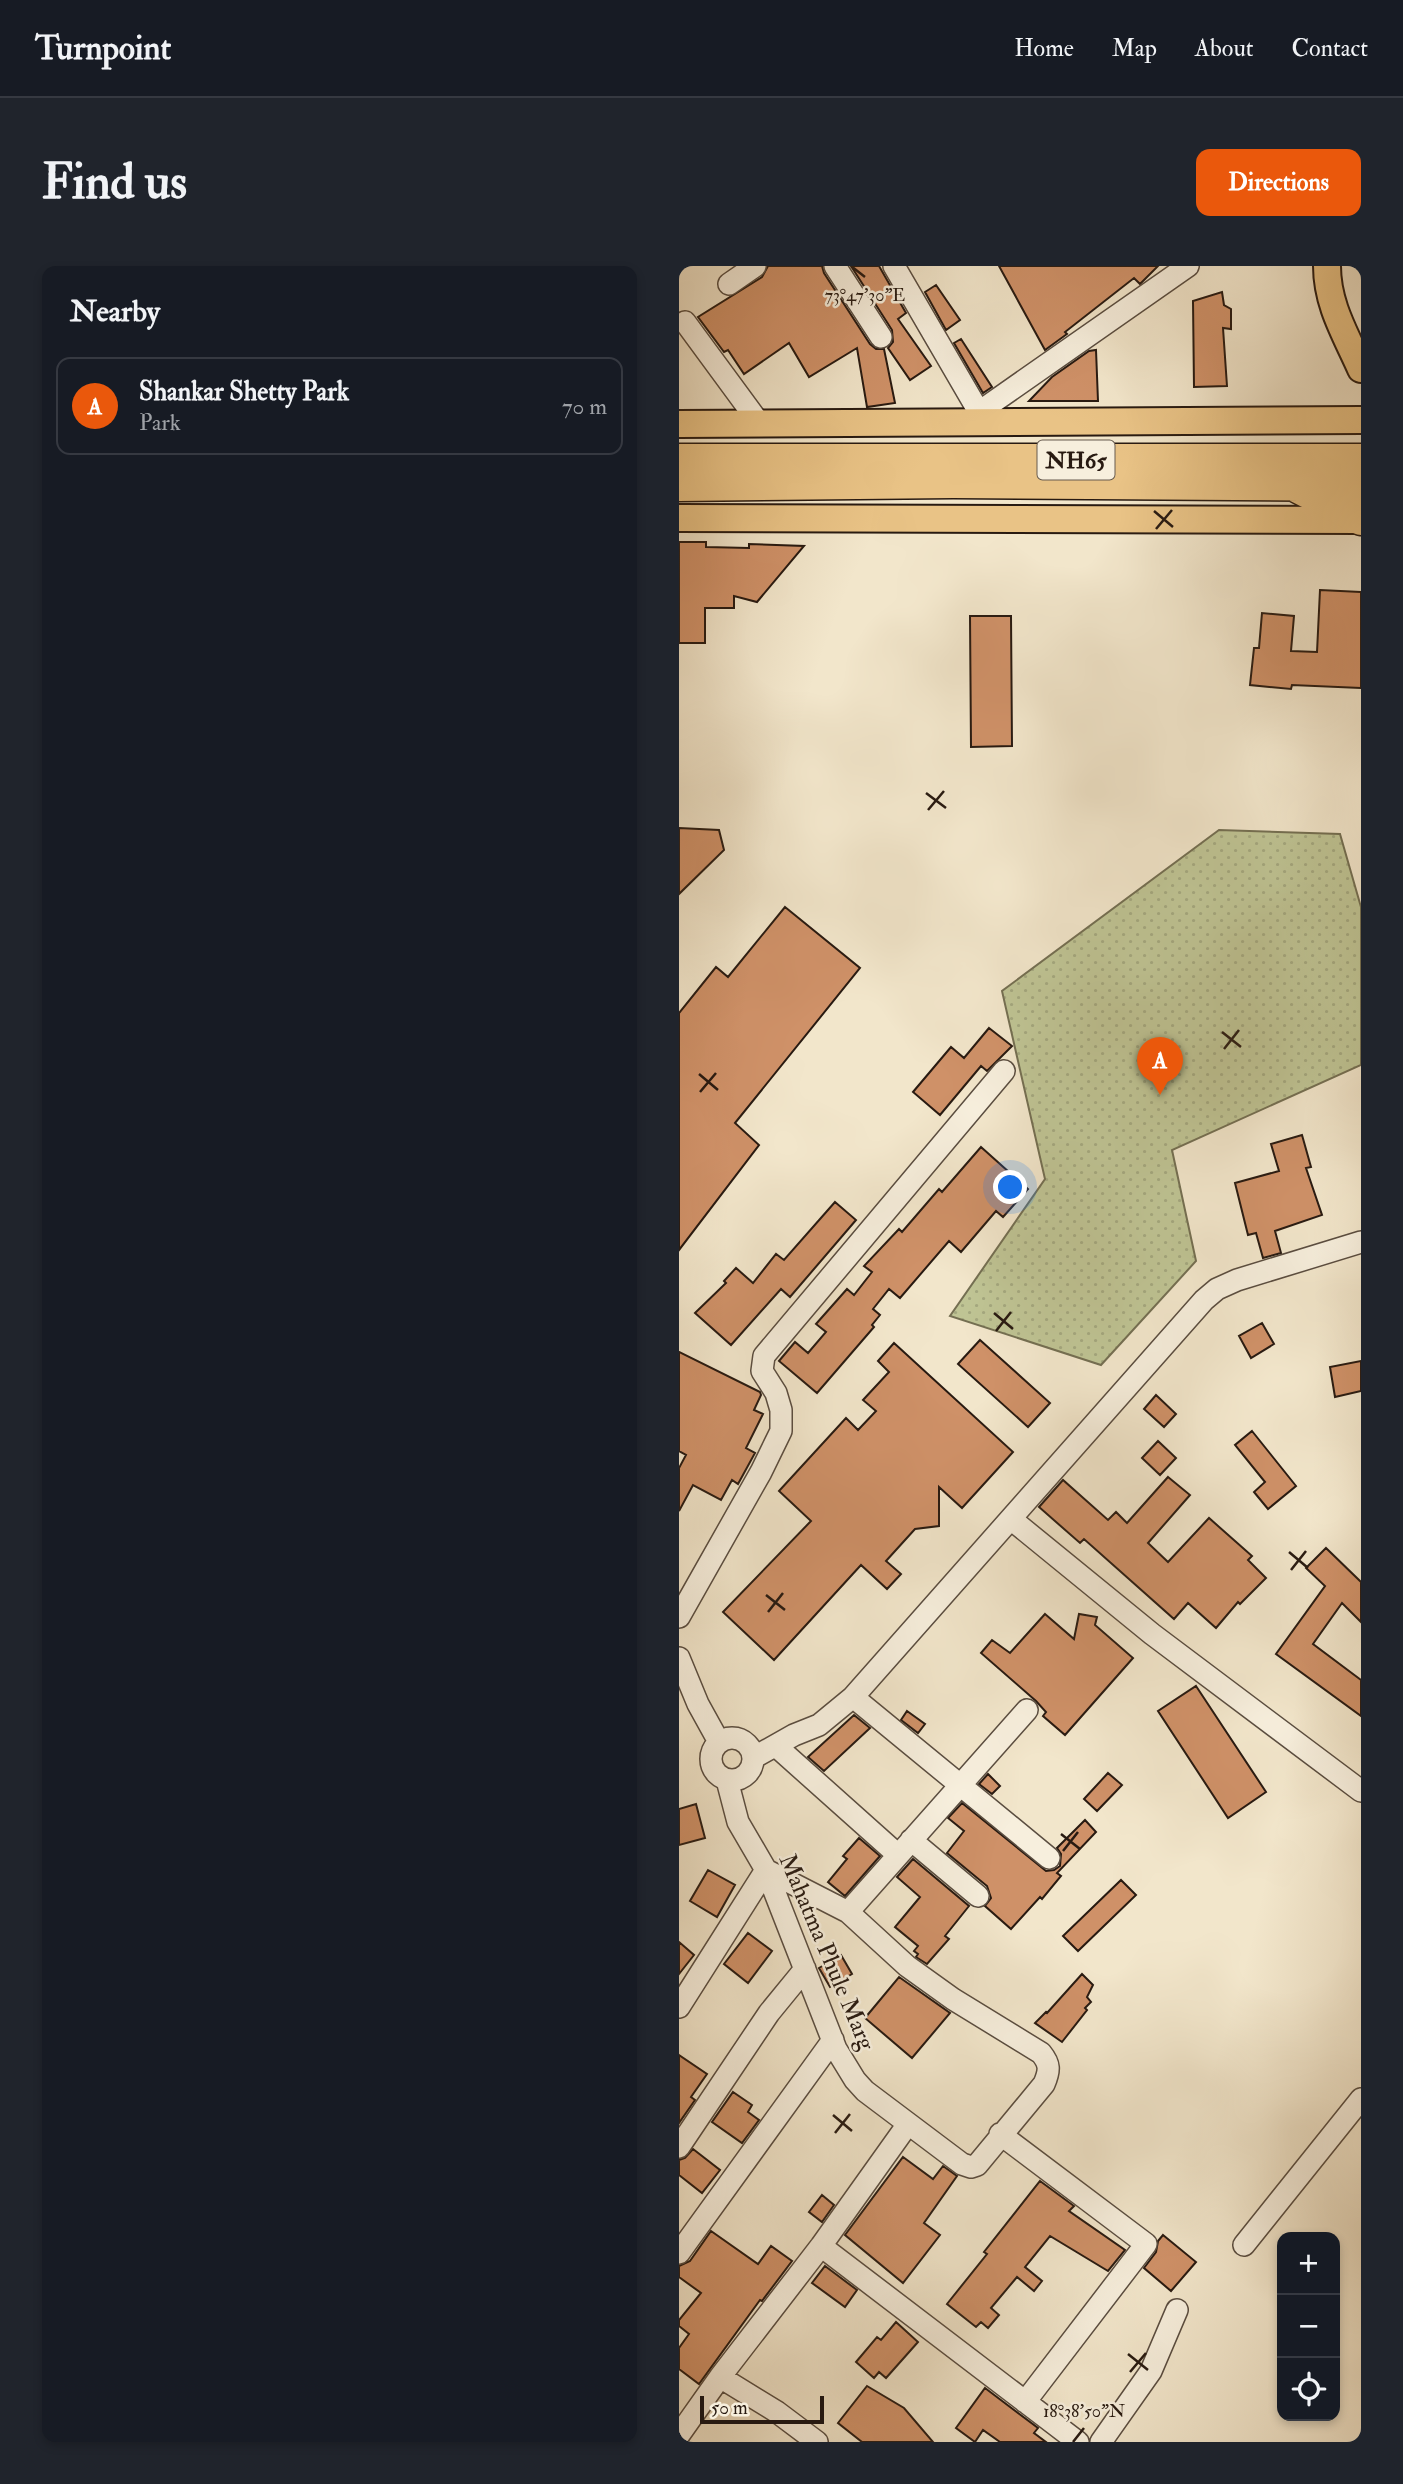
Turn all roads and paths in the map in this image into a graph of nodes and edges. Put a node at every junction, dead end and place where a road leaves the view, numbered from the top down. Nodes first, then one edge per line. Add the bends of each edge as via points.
1 (755, 266) edge
2 (835, 266) edge
3 (894, 266) edge
4 (1188, 266) edge
5 (1327, 266) edge
6 (729, 284) dead end
7 (685, 322) dead end
8 (881, 337) dead end
9 (1361, 369) edge
10 (976, 416) junction
11 (1361, 420) edge
12 (679, 424) edge
13 (760, 424) junction
14 (679, 460) edge
15 (1361, 460) edge
16 (679, 485) edge
17 (1294, 485) junction
18 (1361, 485) edge
19 (679, 518) edge
20 (1361, 519) edge
21 (1004, 1071) dead end
22 (1361, 1242) edge
23 (1011, 1519) junction
24 (679, 1617) edge
25 (679, 1658) edge
26 (853, 1697) junction
27 (688, 1707) edge
28 (1027, 1710) dead end
29 (719, 1742) junction
30 (776, 1745) junction
31 (753, 1758) junction
32 (727, 1780) junction
33 (959, 1785) junction
34 (1361, 1791) edge
35 (904, 1848) junction
36 (1049, 1858) dead end
37 (766, 1870) junction
38 (978, 1896) dead end
39 (848, 1912) junction
40 (805, 1969) junction
41 (679, 2007) edge
42 (833, 2040) junction
43 (1361, 2099) edge
44 (908, 2124) junction
45 (1000, 2134) junction
46 (679, 2147) edge
47 (1244, 2245) dead end
48 (821, 2246) junction
49 (679, 2253) edge
50 (1177, 2310) dead end
51 (720, 2377) junction
52 (1025, 2402) junction
53 (679, 2435) edge
54 (817, 2442) edge
55 (1077, 2442) edge
56 (1101, 2442) edge

1 - 6 street
2 - 8 street
3 - 10 street
4 - 10 street
5 - 9 main road via 1330,298
7 - 13 street
10 - 11 main road
10 - 13 main road via 952,424
12 - 13 main road
14 - 15 highway, NH65
16 - 17 highway, NH65
17 - 18 highway, NH65
17 - 20 highway
19 - 20 main road
21 - 24 street via 765,1356 762,1371 776,1393 781,1431
22 - 23 street via 1217,1289
23 - 26 street
23 - 34 street via 1152,1634
25 - 27 street
26 - 30 street via 819,1725
26 - 33 street
27 - 29 street
28 - 33 street
29 - 31 street via 729,1737 743,1740
29 - 32 street via 712,1749 711,1763
30 - 31 street
30 - 35 street
31 - 32 street via 744,1777
32 - 37 street, Mahatma Phule Marg via 738,1822
33 - 35 street
33 - 36 street
35 - 38 street
35 - 39 street
37 - 39 street
37 - 40 street, Mahatma Phule Marg
37 - 41 street
39 - 45 street via 907,1966 1041,2053 1049,2063 1044,2084
40 - 42 street, Mahatma Phule Marg
40 - 46 street via 773,2007
42 - 44 street, Mahatma Phule Marg via 855,2080
42 - 49 street
43 - 47 street
44 - 45 street, Mahatma Phule Marg via 971,2167
44 - 48 street
45 - 52 street via 1146,2244
48 - 51 street
48 - 52 street
50 - 56 street via 1151,2371
51 - 53 street
51 - 54 street
52 - 55 street

